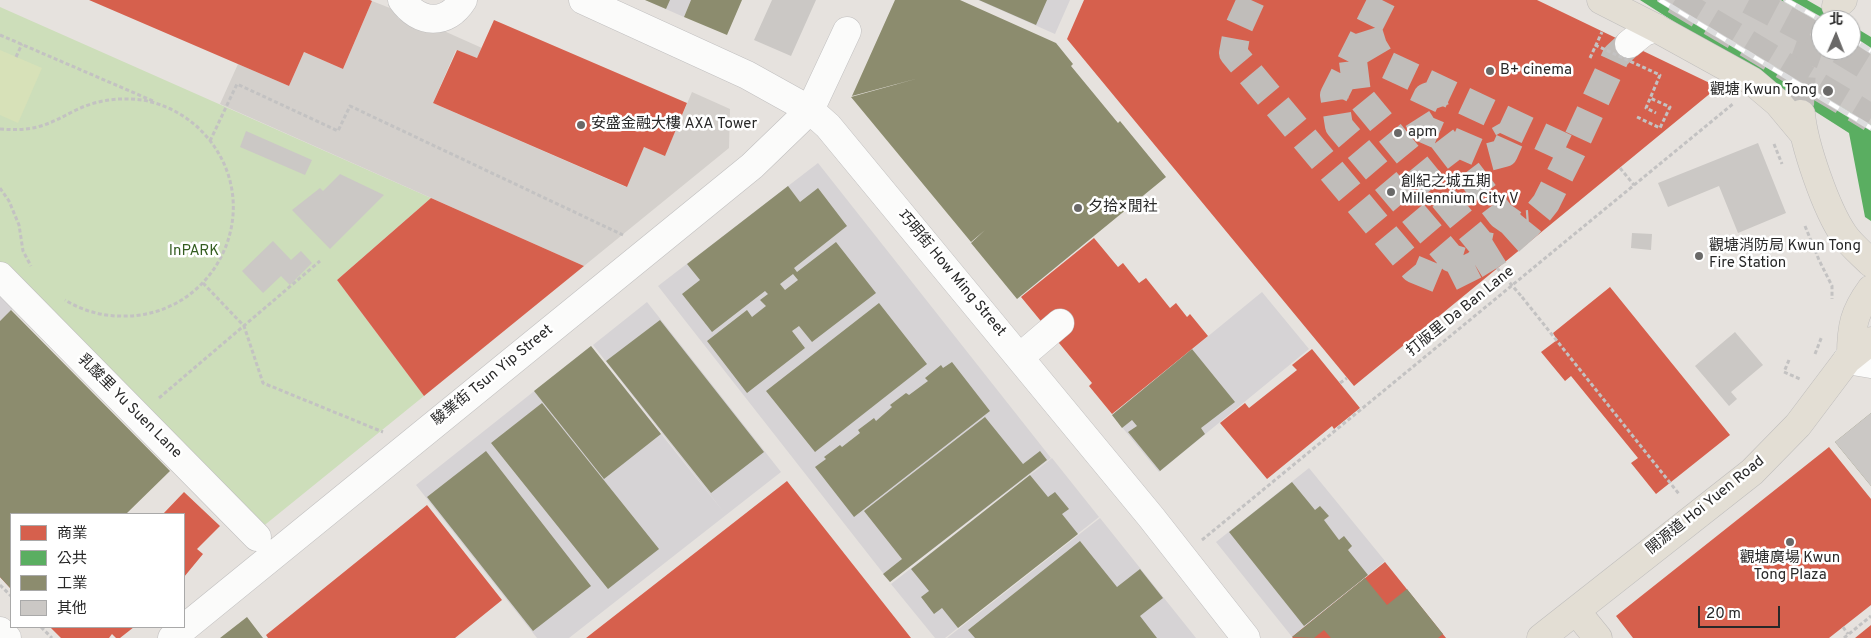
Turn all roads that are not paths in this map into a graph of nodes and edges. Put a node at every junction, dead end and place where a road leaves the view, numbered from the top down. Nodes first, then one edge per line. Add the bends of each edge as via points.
1 (402, 0) edge
2 (463, 0) edge
3 (583, 0) edge
4 (1601, 0) edge
5 (1656, 28) junction
6 (846, 31) dead end
7 (1629, 44) tunnel mouth
8 (1800, 105) tunnel mouth
9 (810, 110) junction
10 (1803, 133) junction
11 (1871, 263) edge
12 (0, 276) edge
13 (1871, 289) edge
14 (1060, 323) dead end
15 (1860, 355) edge
16 (1020, 357) junction
17 (257, 537) dead end
18 (1576, 611) junction
19 (185, 627) edge
20 (184, 628) edge
21 (0, 631) edge
22 (7, 638) edge
23 (172, 638) edge
24 (1246, 638) edge
25 (1542, 638) edge
26 (1598, 638) edge

1 - 2 street via 415,14 438,18 449,15
3 - 9 street, 巧明街 How Ming Street via 747,75
4 - 5 main road
5 - 7 street via 1644,32
5 - 10 main road via 1752,81 1778,103
6 - 9 street
8 - 10 main road
9 - 16 street, 巧明街 How Ming Street via 828,126
9 - 19 street, 駿業街 Tsun Yip Street via 752,166
10 - 11 main road via 1827,203 1844,235
12 - 17 street, 乳酸里 Yu Suen Lane
13 - 15 main road, 開源道 Hoi Yuen Road via 1854,318 1851,334
14 - 16 street
15 - 18 main road, 開源道 Hoi Yuen Road via 1752,472
16 - 24 street, 巧明街 How Ming Street
18 - 25 main road, 開源道 Hoi Yuen Road
18 - 26 main road
20 - 23 street, 駿業街 Tsun Yip Street
21 - 22 street

